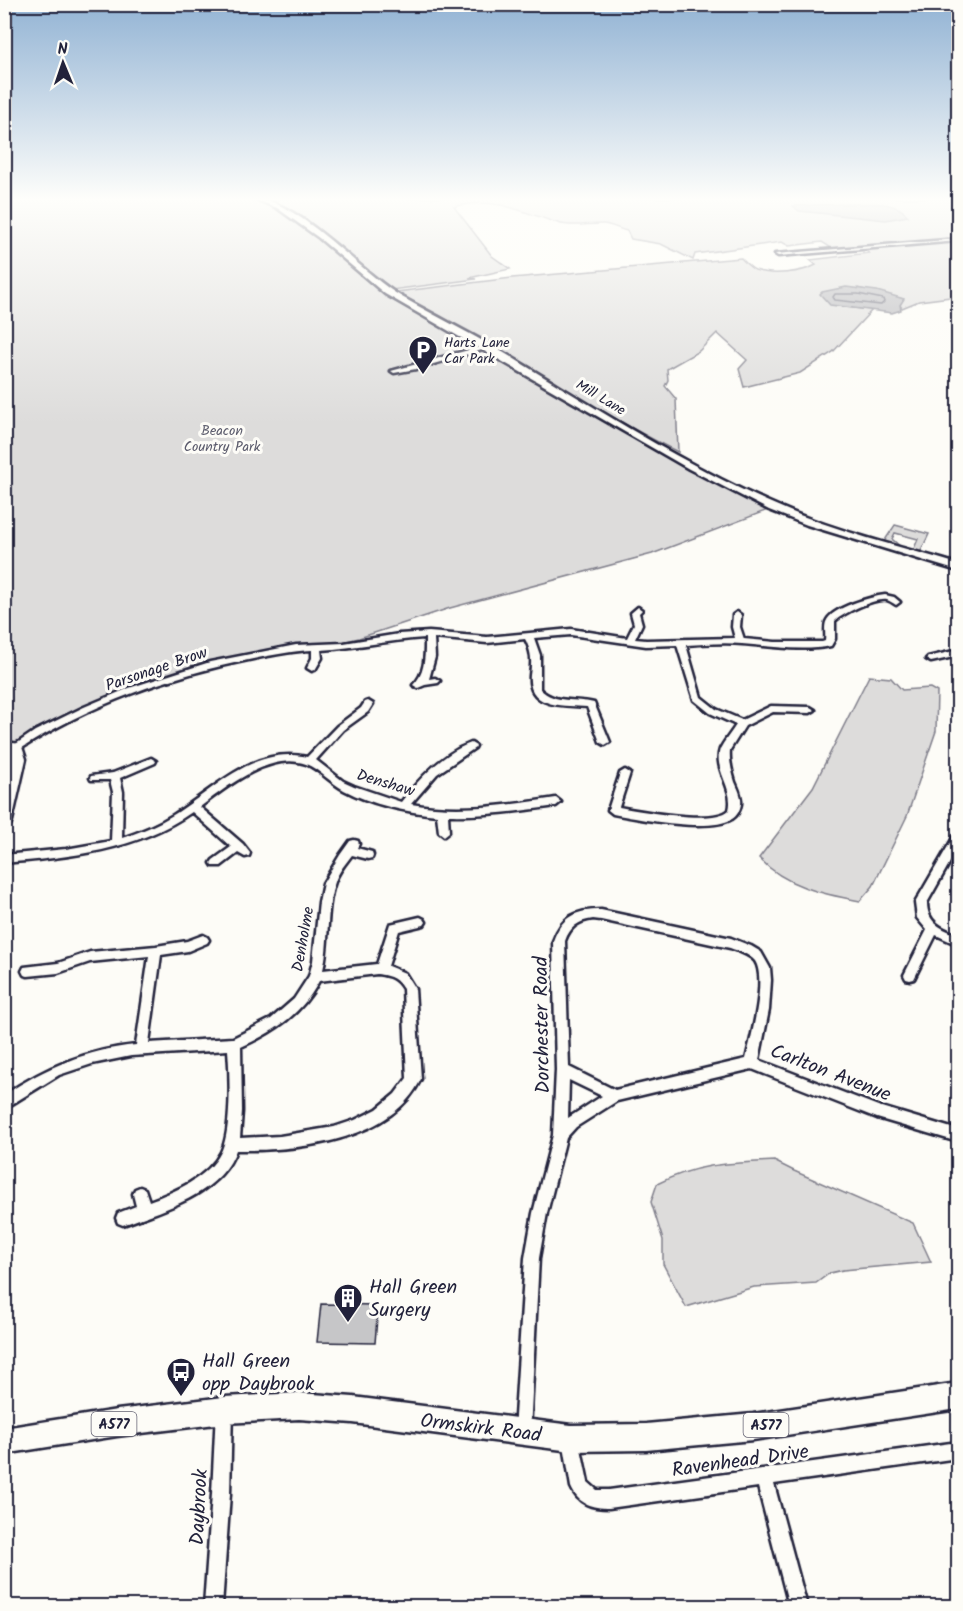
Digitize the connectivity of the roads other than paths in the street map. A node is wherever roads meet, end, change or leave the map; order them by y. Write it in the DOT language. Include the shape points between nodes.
graph roads {
  1 [pos="365,273"];
  2 [pos="487,347"];
  3 [pos="393,371"];
  4 [pos="958,568"];
  5 [pos="893,597"];
  6 [pos="639,609"];
  7 [pos="738,614"];
  8 [pos="429,635"];
  9 [pos="528,636"];
  10 [pos="630,641"];
  11 [pos="740,641"];
  12 [pos="681,644"];
  13 [pos="316,647"];
  14 [pos="958,652"];
  15 [pos="931,659"];
  16 [pos="311,669"];
  17 [pos="435,681"];
  18 [pos="601,701"];
  19 [pos="591,705"];
  20 [pos="814,711"];
  21 [pos="376,713"];
  22 [pos="742,724"];
  23 [pos="601,740"];
  24 [pos="474,745"];
  25 [pos="10,747"];
  26 [pos="310,760"];
  27 [pos="151,762"];
  28 [pos="626,774"];
  29 [pos="114,776"];
  30 [pos="95,778"];
  31 [pos="557,802"];
  32 [pos="404,806"];
  33 [pos="194,808"];
  34 [pos="442,811"];
  35 [pos="4,821"];
  36 [pos="444,832"];
  37 [pos="958,839"];
  38 [pos="116,844"];
  39 [pos="368,855"];
  40 [pos="4,859"];
  41 [pos="217,863"];
  42 [pos="420,922"];
  43 [pos="933,929"];
  44 [pos="203,940"];
  45 [pos="958,940"];
  46 [pos="156,951"];
  47 [pos="36,966"];
  48 [pos="381,970"];
  49 [pos="910,975"];
  50 [pos="316,976"];
  51 [pos="234,1044"];
  52 [pos="142,1052"];
  53 [pos="752,1063"];
  54 [pos="563,1070"];
  55 [pos="614,1096"];
  56 [pos="4,1103"];
  57 [pos="561,1135"];
  58 [pos="958,1136"];
  59 [pos="232,1144"];
  60 [pos="140,1194"];
  61 [pos="144,1210"];
  62 [pos="123,1218"];
  63 [pos="958,1396"];
  64 [pos="224,1410"];
  65 [pos="522,1433"];
  66 [pos="571,1438"];
  67 [pos="4,1441"];
  68 [pos="958,1452"];
  69 [pos="764,1478"];
  70 [pos="213,1606"];
  71 [pos="798,1606"];
  1 -- 2 [label="street, Mill Lane" via="388,292"];
  2 -- 3 [label="street"];
  2 -- 4 [label="street, Mill Lane" via="603,417 773,508"];
  5 -- 11 [label="street, Parsonage Brow" via="834,617 828,644"];
  6 -- 10 [label="street" via="635,614 638,624"];
  7 -- 11 [label="street"];
  8 -- 9 [label="street, Parsonage Brow" via="486,640"];
  8 -- 13 [label="street, Parsonage Brow"];
  8 -- 17 [label="street" via="430,657 420,683"];
  9 -- 10 [label="street, Parsonage Brow" via="571,632"];
  9 -- 19 [label="street" via="535,650 534,685 540,695 562,703"];
  10 -- 12 [label="street, Parsonage Brow"];
  11 -- 12 [label="street, Parsonage Brow"];
  12 -- 22 [label="street" via="697,698 713,711"];
  13 -- 16 [label="street" via="316,662"];
  13 -- 25 [label="street, Parsonage Brow" via="259,654 177,675 87,708"];
  14 -- 15 [label="street"];
  18 -- 19 [label="street"];
  19 -- 23 [label="street"];
  20 -- 22 [label="street" via="771,709"];
  21 -- 26 [label="street" via="367,707 340,728"];
  22 -- 28 [label="street" via="725,750 728,777 737,798 731,815 710,820 609,811"];
  24 -- 32 [label="street" via="444,762 422,781"];
  25 -- 35 [label="main road" via="18,759"];
  26 -- 32 [label="street, Denshaw" via="348,789"];
  26 -- 33 [label="street" via="279,760 248,767"];
  27 -- 29 [label="street"];
  29 -- 30 [label="street"];
  29 -- 38 [label="street" via="118,792"];
  31 -- 34 [label="street, Denshaw" via="487,811"];
  32 -- 34 [label="street, Denshaw"];
  33 -- 38 [label="street" via="143,835"];
  33 -- 41 [label="street" via="242,850"];
  34 -- 36 [label="street"];
  37 -- 43 [label="street" via="921,903 920,912"];
  38 -- 40 [label="street" via="98,850"];
  39 -- 50 [label="street, Denholme" via="352,847 330,880"];
  42 -- 48 [label="street" via="389,924"];
  43 -- 45 [label="street"];
  43 -- 49 [label="street"];
  44 -- 46 [label="street"];
  46 -- 47 [label="street" via="90,957 58,968"];
  46 -- 52 [label="street"];
  48 -- 50 [label="street"];
  48 -- 59 [label="street" via="404,978 409,989 416,1071 408,1092 349,1129 284,1143"];
  50 -- 51 [label="street, Denholme" via="299,1001 280,1019"];
  51 -- 52 [label="street, Denholme"];
  51 -- 59 [label="street"];
  52 -- 56 [label="street, Denholme" via="105,1054 72,1064 39,1079"];
  53 -- 54 [label="street, Dorchester Road" via="766,977 760,959 747,948 731,943 586,914 563,929 560,941"];
  53 -- 55 [label="street, Carlton Avenue"];
  53 -- 58 [label="street, Carlton Avenue" via="868,1109"];
  54 -- 55 [label="street"];
  54 -- 57 [label="street, Dorchester Road"];
  55 -- 57 [label="street, Carlton Avenue" via="571,1123"];
  57 -- 65 [label="street, Dorchester Road" via="532,1258"];
  59 -- 61 [label="street" via="207,1180"];
  60 -- 61 [label="street"];
  61 -- 62 [label="street"];
  63 -- 66 [label="main road, Ormskirk Road / A577" via="753,1426 646,1437"];
  64 -- 65 [label="main road, Ormskirk Road / A577" via="299,1406 353,1410"];
  64 -- 67 [label="main road, Ormskirk Road / A577"];
  64 -- 70 [label="street, Daybrook"];
  65 -- 66 [label="main road, Ormskirk Road / A577"];
  66 -- 69 [label="street, Ravenhead Drive" via="580,1487 594,1499"];
  68 -- 69 [label="street, Ravenhead Drive"];
  69 -- 71 [label="street"];
}
